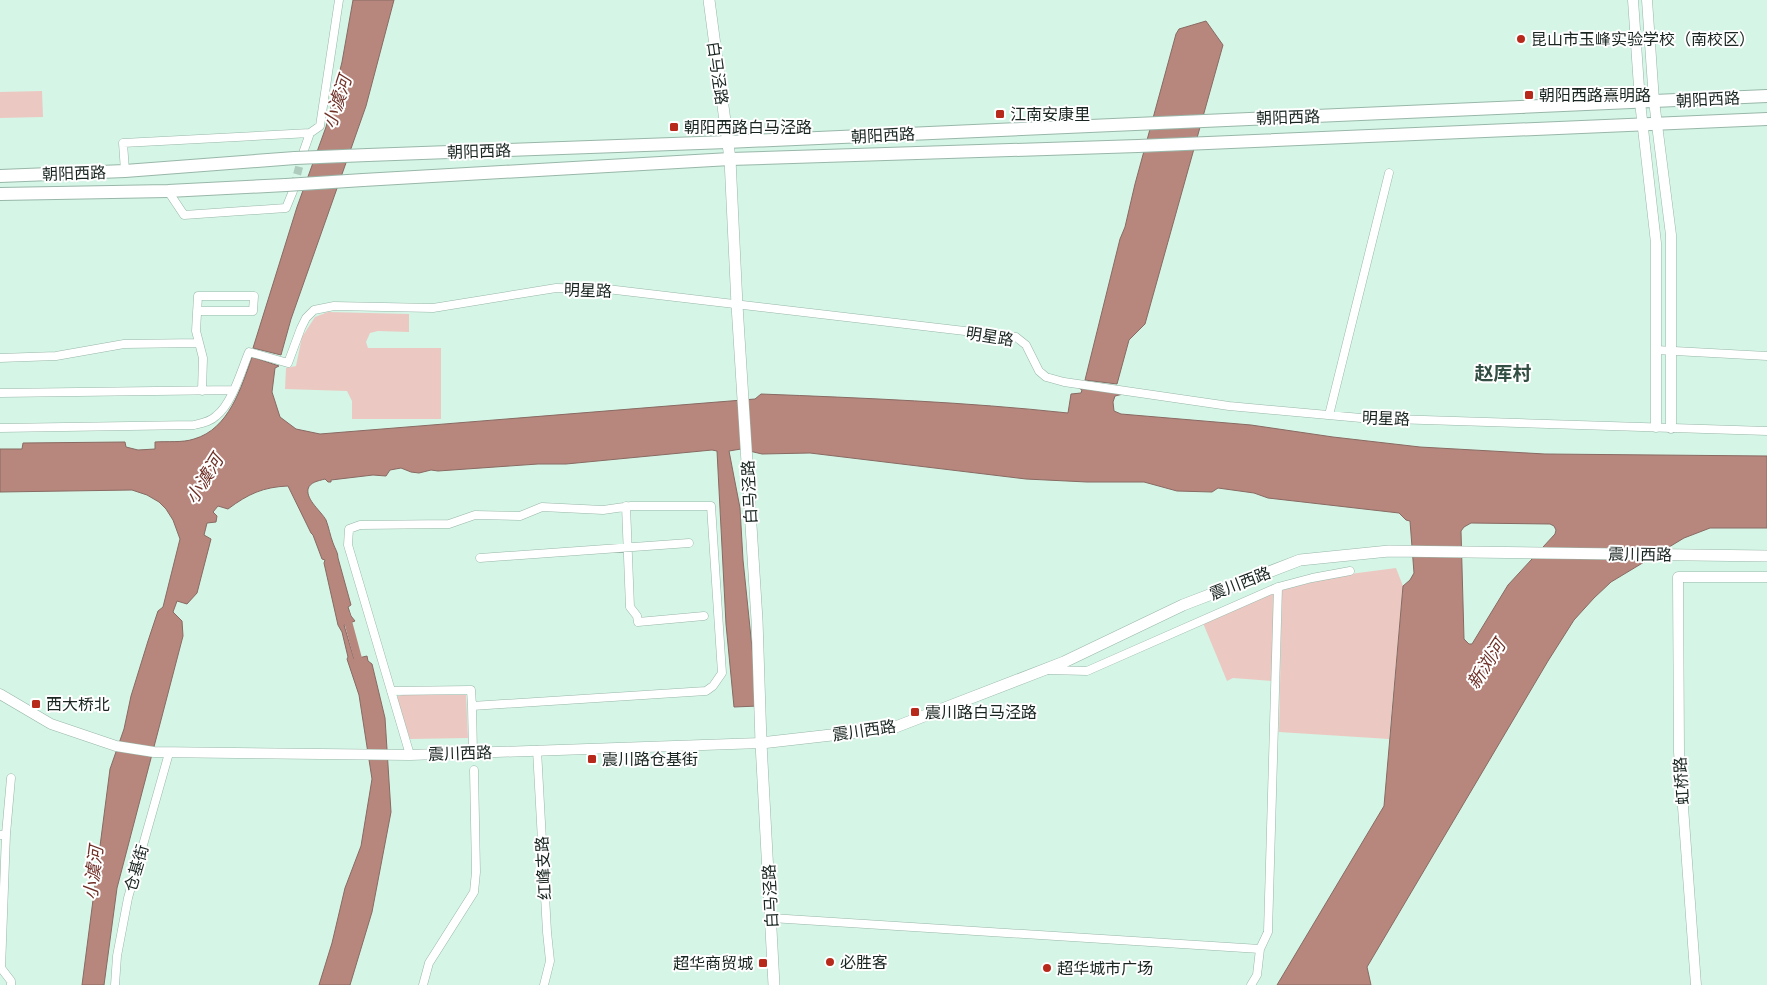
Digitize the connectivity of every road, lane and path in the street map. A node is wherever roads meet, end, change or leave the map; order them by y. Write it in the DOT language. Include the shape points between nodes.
graph roads {
  1 [pos="339,0"];
  2 [pos="708,0"];
  3 [pos="1633,0"];
  4 [pos="1647,0"];
  5 [pos="1767,96"];
  6 [pos="1654,101"];
  7 [pos="1640,102"];
  8 [pos="1767,119"];
  9 [pos="1656,123"];
  10 [pos="1642,124"];
  11 [pos="310,133"];
  12 [pos="728,142"];
  13 [pos="299,155"];
  14 [pos="730,159"];
  15 [pos="125,171"];
  16 [pos="1389,174"];
  17 [pos="0,176"];
  18 [pos="290,188"];
  19 [pos="168,191"];
  20 [pos="0,194"];
  21 [pos="737,305"];
  22 [pos="197,311"];
  23 [pos="199,343"];
  24 [pos="1656,350"];
  25 [pos="1671,351"];
  26 [pos="1767,356"];
  27 [pos="0,358"];
  28 [pos="233,390"];
  29 [pos="202,391"];
  30 [pos="0,392"];
  31 [pos="1329,415"];
  32 [pos="1656,427"];
  33 [pos="0,428"];
  34 [pos="1671,428"];
  35 [pos="1767,431"];
  36 [pos="626,506"];
  37 [pos="689,543"];
  38 [pos="627,547"];
  39 [pos="1767,556"];
  40 [pos="480,558"];
  41 [pos="1350,572"];
  42 [pos="1767,577"];
  43 [pos="1278,587"];
  44 [pos="704,616"];
  45 [pos="1043,670"];
  46 [pos="391,691"];
  47 [pos="0,694"];
  48 [pos="472,706"];
  49 [pos="761,742"];
  50 [pos="537,750"];
  51 [pos="473,752"];
  52 [pos="169,753"];
  53 [pos="410,755"];
  54 [pos="474,770"];
  55 [pos="11,778"];
  56 [pos="3,834"];
  57 [pos="2,915"];
  58 [pos="771,918"];
  59 [pos="1260,949"];
  60 [pos="11,985"];
  61 [pos="115,985"];
  62 [pos="423,985"];
  63 [pos="544,985"];
  64 [pos="774,985"];
  65 [pos="1251,985"];
  66 [pos="1696,985"];
  1 -- 11 [label="street" via="320,126"];
  2 -- 12 [label="main road, 白马泾路"];
  3 -- 7 [label="street"];
  4 -- 6 [label="street"];
  5 -- 6 [label="main road, 朝阳西路"];
  6 -- 7 [label="main road, 朝阳西路"];
  6 -- 9 [label="street"];
  7 -- 10 [label="street"];
  7 -- 12 [label="main road, 朝阳西路"];
  8 -- 9 [label="main road, 朝阳西路"];
  9 -- 10 [label="main road, 朝阳西路"];
  9 -- 25 [label="street" via="1670,235"];
  10 -- 14 [label="main road, 朝阳西路" via="1138,146"];
  10 -- 24 [label="street" via="1656,243"];
  11 -- 13 [label="street"];
  11 -- 15 [label="street" via="123,143"];
  12 -- 13 [label="main road, 朝阳西路, bridge"];
  12 -- 14 [label="main road, 白马泾路"];
  13 -- 15 [label="main road, 朝阳西路"];
  14 -- 18 [label="main road, 朝阳西路, bridge" via="363,180"];
  14 -- 21 [label="main road, 白马泾路"];
  15 -- 17 [label="main road, 朝阳西路"];
  16 -- 31 [label="street"];
  18 -- 19 [label="main road, 朝阳西路"];
  18 -- 19 [label="street" via="286,208 184,215"];
  19 -- 20 [label="main road, 朝阳西路"];
  21 -- 28 [label="street, 明星路" via="607,289 556,288 433,308 334,306 314,310 306,318 288,363 249,352"];
  21 -- 31 [label="street, 明星路" via="1016,337 1026,345 1039,371 1046,377 1064,382 1228,406"];
  21 -- 49 [label="main road, 白马泾路" via="757,620"];
  22 -- 22 [label="street" via="198,296 254,296 253,311"];
  22 -- 23 [label="street"];
  23 -- 27 [label="street" via="124,344 56,356"];
  23 -- 29 [label="street" via="203,358"];
  24 -- 25 [label="street"];
  24 -- 32 [label="street"];
  25 -- 26 [label="street"];
  25 -- 34 [label="street"];
  28 -- 29 [label="street"];
  28 -- 33 [label="street" via="226,407 215,417 194,425"];
  29 -- 30 [label="street"];
  31 -- 32 [label="street, 明星路"];
  32 -- 34 [label="street, 明星路"];
  34 -- 35 [label="street, 明星路"];
  36 -- 38 [label="street"];
  36 -- 46 [label="street" via="603,510 542,507 520,516 475,515 449,524 360,524 349,530 348,545"];
  36 -- 48 [label="street" via="711,506 722,673 713,686 706,691"];
  37 -- 38 [label="street"];
  38 -- 40 [label="street"];
  38 -- 44 [label="street" via="630,607 638,622"];
  39 -- 45 [label="main road, 震川西路" via="1389,551 1300,560 1183,605"];
  41 -- 43 [label="street"];
  42 -- 66 [label="street, 虹桥路" via="1678,577 1679,752"];
  43 -- 45 [label="street" via="1087,672"];
  43 -- 59 [label="street" via="1268,932"];
  45 -- 49 [label="main road, 震川西路" via="893,728"];
  46 -- 48 [label="street" via="471,690"];
  46 -- 53 [label="street"];
  47 -- 52 [label="street, 震川西路" via="52,724 116,746"];
  48 -- 51 [label="street"];
  49 -- 50 [label="street, 震川西路"];
  49 -- 58 [label="main road, 白马泾路"];
  50 -- 51 [label="street, 震川西路"];
  50 -- 63 [label="street, 红峰支路" via="550,961"];
  51 -- 53 [label="street, 震川西路"];
  52 -- 53 [label="street, 震川西路"];
  52 -- 61 [label="street, 仓基街" via="128,898"];
  54 -- 62 [label="street" via="474,892 429,963"];
  55 -- 56 [label="street"];
  56 -- 57 [label="street"];
  57 -- 60 [label="street" via="1,968"];
  58 -- 59 [label="street"];
  58 -- 64 [label="main road, 白马泾路"];
  59 -- 65 [label="street" via="1257,975"];
}
